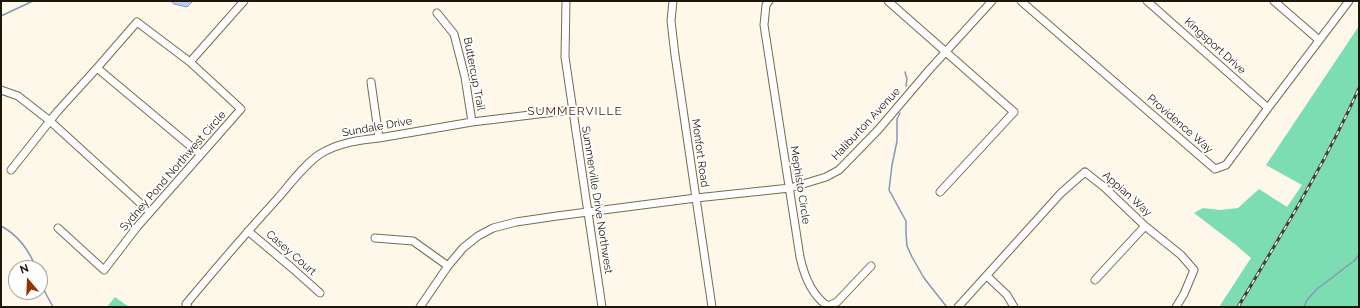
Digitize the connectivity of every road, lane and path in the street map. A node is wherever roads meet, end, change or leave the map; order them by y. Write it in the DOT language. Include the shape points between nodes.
graph roads {
  1 [pos="244,1"];
  2 [pos="566,1"];
  3 [pos="673,1"];
  4 [pos="769,1"];
  5 [pos="888,1"];
  6 [pos="992,1"];
  7 [pos="1021,1"];
  8 [pos="1147,1"];
  9 [pos="1274,1"];
  10 [pos="1349,1"];
  11 [pos="437,14"];
  12 [pos="1319,40"];
  13 [pos="946,52"];
  14 [pos="190,62"];
  15 [pos="97,68"];
  16 [pos="371,82"];
  17 [pos="1,90"];
  18 [pos="1268,108"];
  19 [pos="572,110"];
  20 [pos="50,121"];
  21 [pos="472,122"];
  22 [pos="379,138"];
  23 [pos="200,154"];
  24 [pos="11,170"];
  25 [pos="790,188"];
  26 [pos="940,192"];
  27 [pos="696,198"];
  28 [pos="150,212"];
  29 [pos="588,213"];
  30 [pos="1145,226"];
  31 [pos="58,228"];
  32 [pos="248,231"];
  33 [pos="375,238"];
  34 [pos="448,266"];
  35 [pos="871,266"];
  36 [pos="987,276"];
  37 [pos="1095,280"];
  38 [pos="320,293"];
  39 [pos="188,307"];
  40 [pos="420,307"];
  41 [pos="602,307"];
  42 [pos="712,307"];
  43 [pos="958,307"];
  44 [pos="1014,307"];
  45 [pos="1176,307"];
  1 -- 14 [label="street"];
  2 -- 19 [label="street, Summerville Drive Northwest" via="565,57"];
  3 -- 27 [label="street, Monfort Road" via="671,21"];
  4 -- 25 [label="street, Mephisto Circle" via="766,5 764,25"];
  5 -- 13 [label="street"];
  6 -- 13 [label="street, Haliburton Avenue"];
  7 -- 18 [label="street, Providence Way" via="1215,169 1226,165"];
  8 -- 18 [label="street, Kingsport Drive"];
  9 -- 12 [label="street"];
  10 -- 12 [label="street, Providence Way"];
  11 -- 21 [label="street, Buttercup Trail" via="454,34 465,76"];
  12 -- 18 [label="street, Providence Way"];
  13 -- 25 [label="street, Haliburton Avenue" via="878,130 839,170 826,177"];
  13 -- 26 [label="street" via="1014,112"];
  14 -- 15 [label="street, Sydney Pond Northwest Circle" via="137,22"];
  14 -- 23 [label="street, Sydney Pond Northwest Circle" via="241,108"];
  15 -- 20 [label="street, Sydney Pond Northwest Circle"];
  15 -- 23 [label="street"];
  16 -- 22 [label="street"];
  17 -- 20 [label="street" via="18,96"];
  19 -- 21 [label="street, Sundale Drive"];
  19 -- 29 [label="street, Summerville Drive Northwest"];
  20 -- 24 [label="street, Sydney Pond Northwest Circle"];
  20 -- 28 [label="street"];
  21 -- 22 [label="street, Sundale Drive"];
  22 -- 32 [label="street, Sundale Drive" via="345,143 319,155"];
  23 -- 28 [label="street, Sydney Pond Northwest Circle"];
  25 -- 27 [label="street, Haliburton Avenue"];
  25 -- 35 [label="street, Mephisto Circle" via="803,271 824,303 828,306 838,302"];
  27 -- 29 [label="street"];
  27 -- 42 [label="street, Monfort Road"];
  28 -- 31 [label="street, Sydney Pond Northwest Circle" via="104,270"];
  29 -- 34 [label="street" via="516,222 493,228 463,248"];
  29 -- 41 [label="street, Summerville Drive Northwest"];
  30 -- 36 [label="street, Appian Way" via="1085,172 1061,193"];
  30 -- 37 [label="street"];
  30 -- 45 [label="street, Appian Way" via="1182,255 1194,270"];
  32 -- 38 [label="street, Casey Court"];
  32 -- 39 [label="street, Sundale Drive" via="186,304"];
  33 -- 34 [label="street" via="412,241"];
  34 -- 40 [label="street"];
  36 -- 43 [label="street, Appian Way"];
  36 -- 44 [label="street" via="1007,295"];
}
